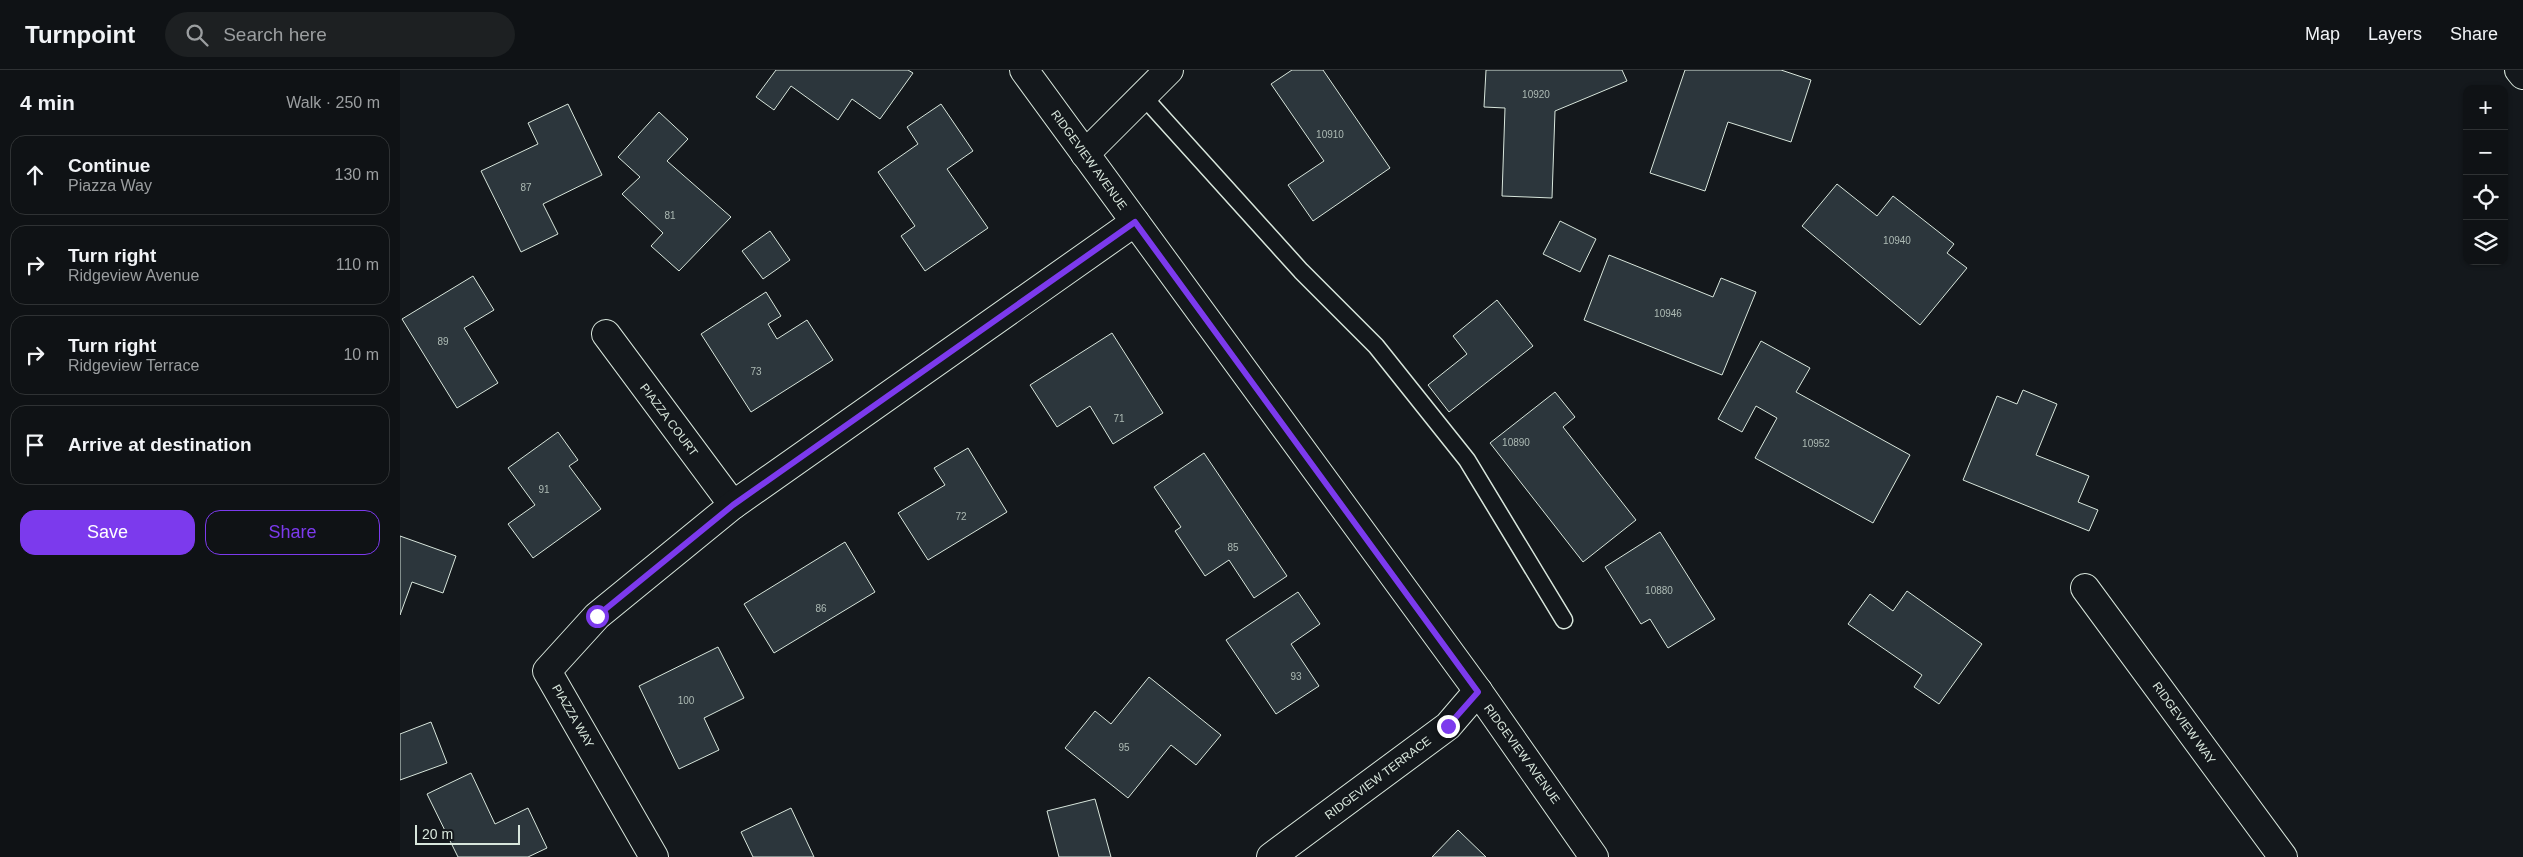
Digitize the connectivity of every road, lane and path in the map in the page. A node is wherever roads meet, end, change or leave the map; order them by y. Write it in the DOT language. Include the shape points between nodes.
graph roads {
  1 [pos="1024,70"];
  2 [pos="1169,70"];
  3 [pos="2519,70"];
  4 [pos="2523,75"];
  5 [pos="1142,95"];
  6 [pos="1085,154"];
  7 [pos="1135,222"];
  8 [pos="606,334"];
  9 [pos="733,505"];
  10 [pos="2085,588"];
  11 [pos="1564,620"];
  12 [pos="1478,692"];
  13 [pos="654,857"];
  14 [pos="1271,857"];
  15 [pos="1594,857"];
  16 [pos="2283,857"];
  1 -- 6 [label="street, RIDGEVIEW AVENUE"];
  2 -- 5 [label="street"];
  3 -- 4 [label="street"];
  5 -- 6 [label="street"];
  5 -- 11 [label="lane" via="1300,271 1394,368 1467,460"];
  6 -- 7 [label="street, RIDGEVIEW AVENUE"];
  7 -- 9 [label="street, PIAZZA WAY"];
  7 -- 12 [label="street, RIDGEVIEW AVENUE"];
  8 -- 9 [label="street, PIAZZA COURT"];
  9 -- 13 [label="street, PIAZZA WAY" via="597,616 547,670"];
  10 -- 16 [label="street, RIDGEVIEW WAY"];
  12 -- 14 [label="street, RIDGEVIEW TERRACE" via="1448,726"];
  12 -- 15 [label="street, RIDGEVIEW AVENUE"];
}
